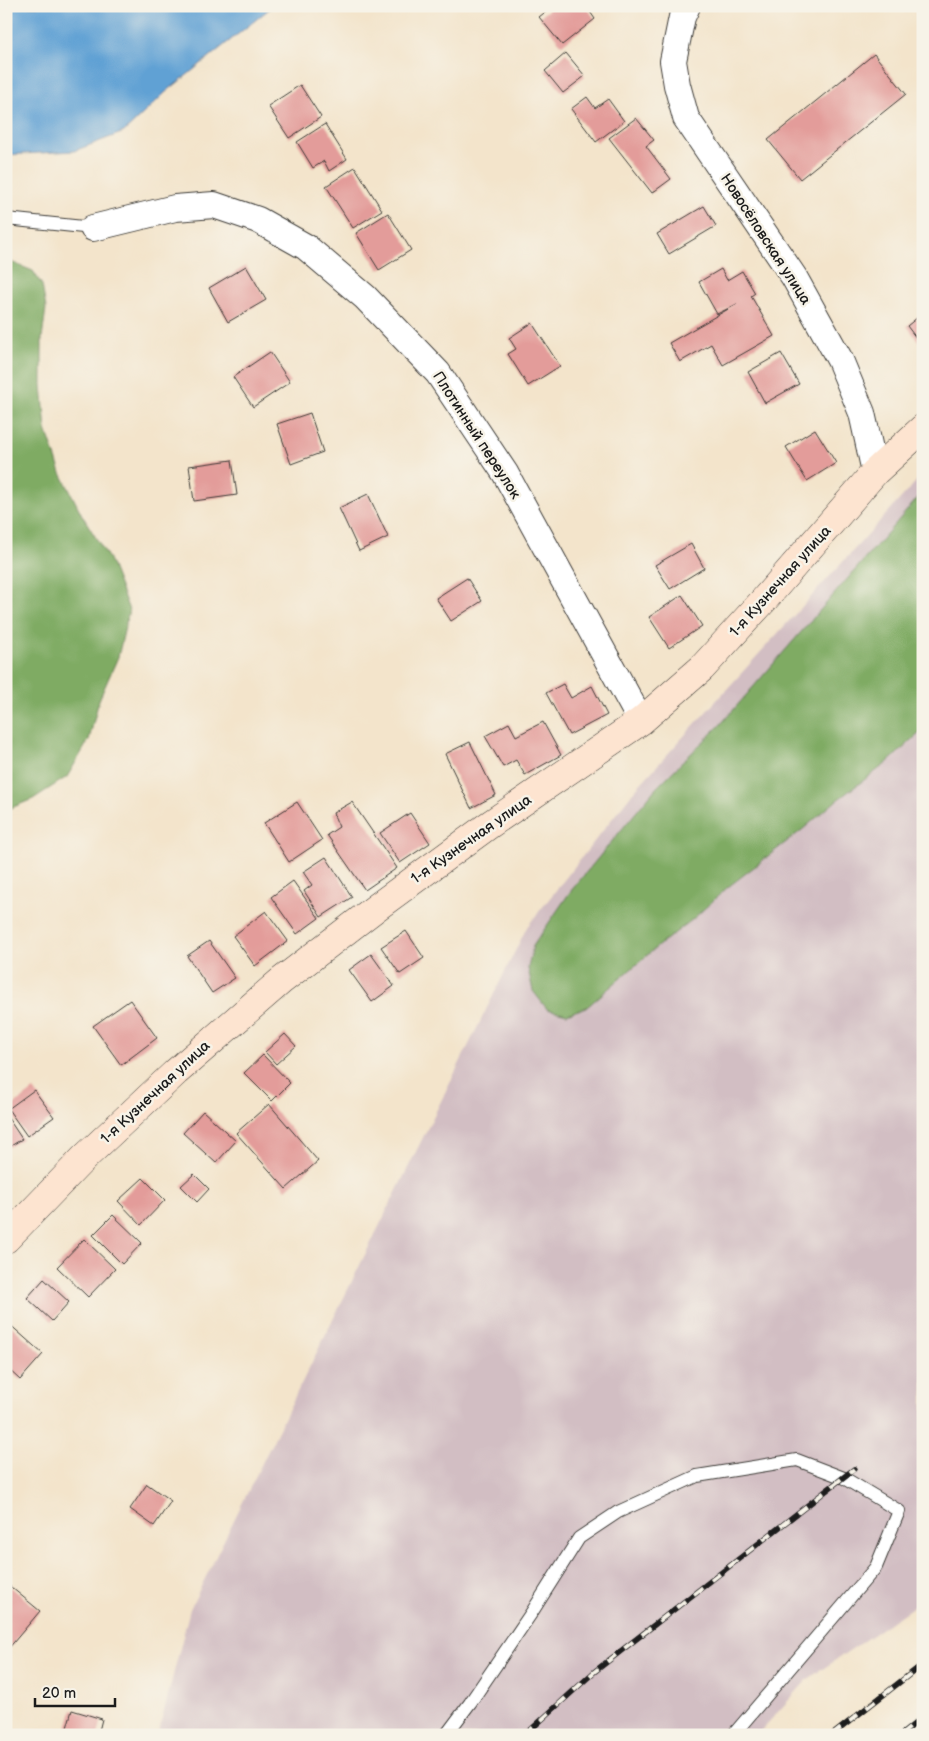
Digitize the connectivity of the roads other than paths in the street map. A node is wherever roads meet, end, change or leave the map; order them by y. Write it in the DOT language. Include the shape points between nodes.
graph roads {
  1 [pos="687,6"];
  2 [pos="6,220"];
  3 [pos="93,228"];
  4 [pos="923,428"];
  5 [pos="875,472"];
  6 [pos="641,721"];
  7 [pos="6,1238"];
  8 [pos="446,1735"];
  9 [pos="733,1735"];
  1 -- 5 [label="street, Новосёловская улица" via="673,61 686,118 794,277 840,360 862,413"];
  2 -- 3 [label="lane"];
  3 -- 6 [label="street, Плотинный переулок" via="175,208 214,205 258,220 306,247 365,297 438,373 505,473"];
  4 -- 5 [label="street, 1-я Кузнечная улица"];
  5 -- 6 [label="street, 1-я Кузнечная улица" via="702,668"];
  6 -- 7 [label="street, 1-я Кузнечная улица" via="481,831 280,981 84,1158"];
  8 -- 9 [label="lane" via="579,1538 618,1512 697,1476 797,1460 844,1478 899,1512 876,1567"];
}
